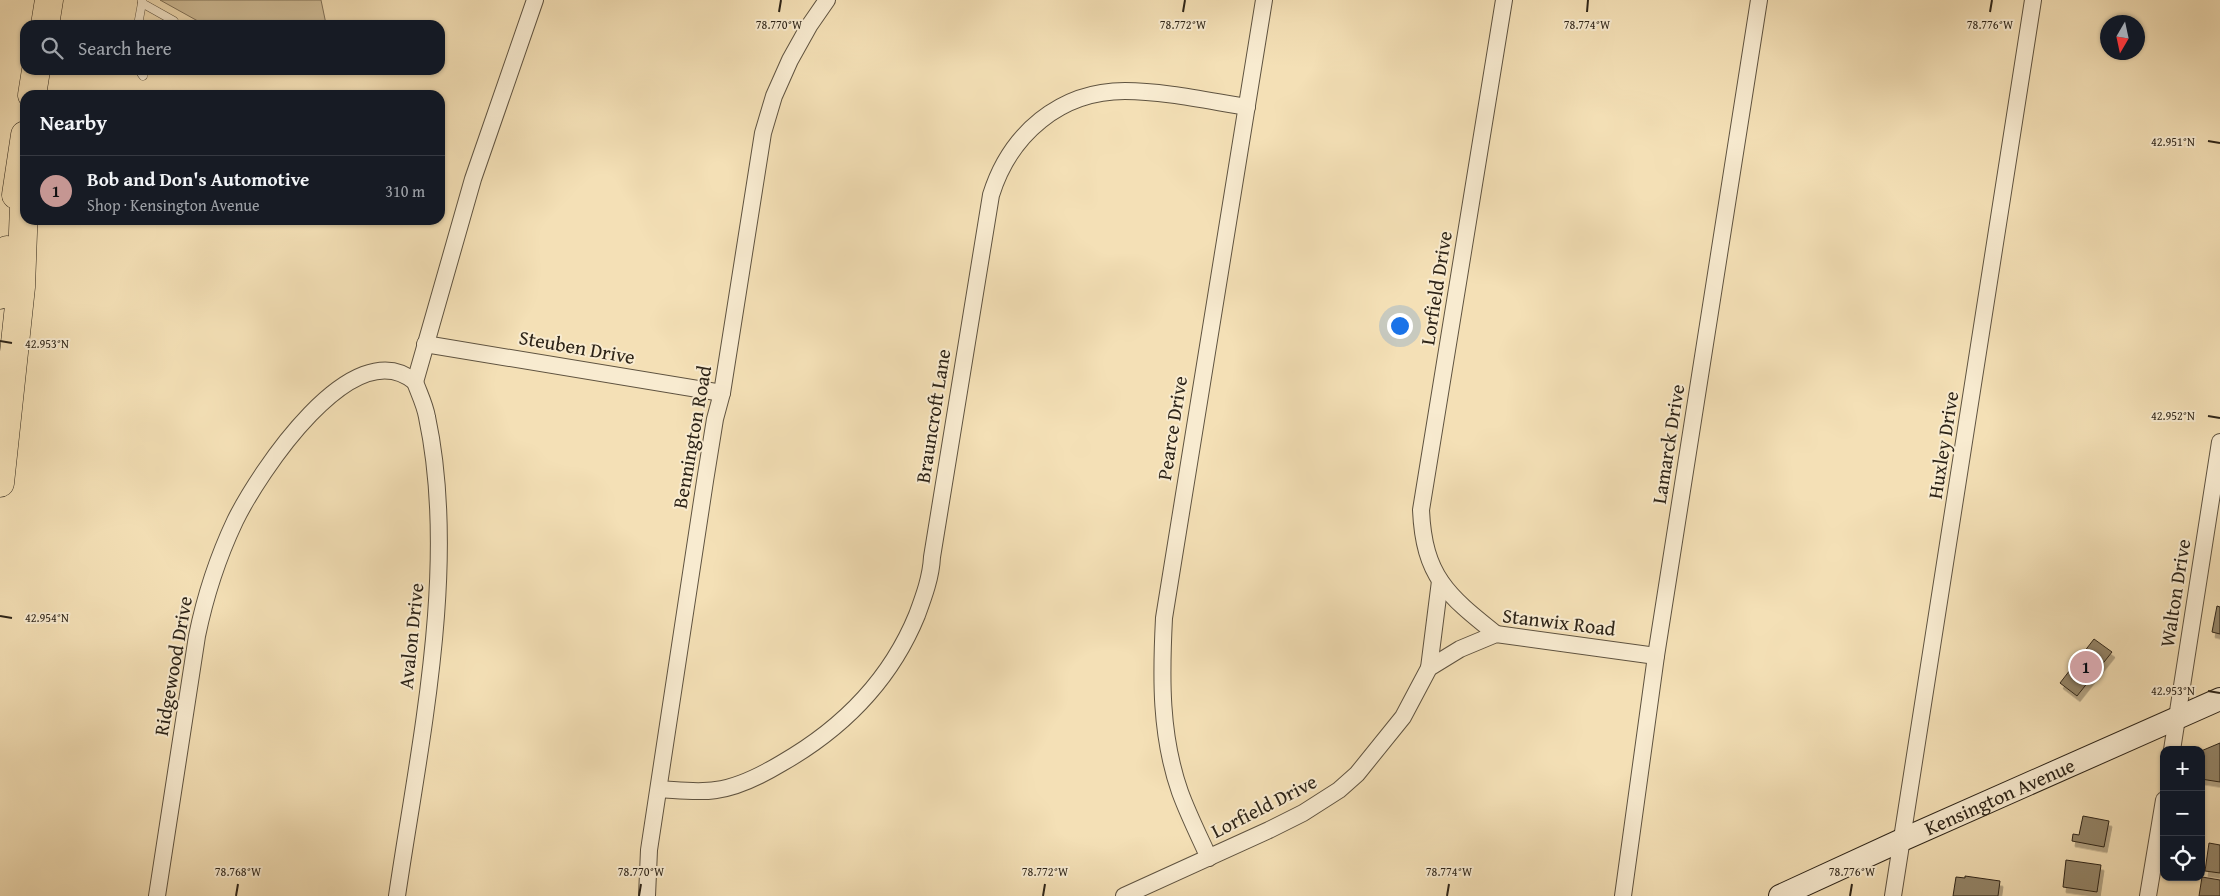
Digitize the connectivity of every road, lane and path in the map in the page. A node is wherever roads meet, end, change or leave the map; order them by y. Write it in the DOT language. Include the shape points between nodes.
graph roads {
  1 [pos="49,0"];
  2 [pos="535,0"];
  3 [pos="827,0"];
  4 [pos="1264,0"];
  5 [pos="1504,0"];
  6 [pos="1759,0"];
  7 [pos="2033,0"];
  8 [pos="142,1"];
  9 [pos="46,20"];
  10 [pos="139,20"];
  11 [pos="172,20"];
  12 [pos="35,75"];
  13 [pos="33,90"];
  14 [pos="1247,107"];
  15 [pos="20,167"];
  16 [pos="23,225"];
  17 [pos="0,295"];
  18 [pos="424,344"];
  19 [pos="415,382"];
  20 [pos="722,393"];
  21 [pos="2220,442"];
  22 [pos="0,483"];
  23 [pos="1440,581"];
  24 [pos="1496,634"];
  25 [pos="1656,656"];
  26 [pos="1429,668"];
  27 [pos="2220,699"];
  28 [pos="2177,718"];
  29 [pos="2173,746"];
  30 [pos="659,788"];
  31 [pos="2160,824"];
  32 [pos="1904,839"];
  33 [pos="1209,858"];
  34 [pos="158,896"];
  35 [pos="397,896"];
  36 [pos="647,896"];
  37 [pos="1124,896"];
  38 [pos="1624,896"];
  39 [pos="1780,896"];
  40 [pos="1893,896"];
  41 [pos="2148,896"];
  1 -- 9 [label="highway"];
  2 -- 18 [label="street" via="473,179"];
  3 -- 20 [label="street, Bennington Road" via="790,60 762,133"];
  4 -- 14 [label="street, Pearce Drive"];
  5 -- 23 [label="street, Lorfield Drive" via="1421,510 1426,552"];
  6 -- 25 [label="street, Lamarck Drive"];
  7 -- 32 [label="street, Huxley Drive"];
  8 -- 10 [label="lane"];
  8 -- 11 [label="lane"];
  12 -- 13 [label="highway"];
  14 -- 30 [label="street, Brauncroft Lane" via="1139,92 1102,93 1079,98 1058,108 1021,137 996,177 991,195 931,570 910,631 892,664 863,703 839,725 767,772 717,790 693,792"];
  14 -- 33 [label="street, Pearce Drive" via="1164,618 1161,679 1171,760 1180,792"];
  15 -- 17 [label="highway"];
  16 -- 22 [label="highway" via="21,287"];
  18 -- 19 [label="street"];
  18 -- 20 [label="street, Steuben Drive"];
  19 -- 34 [label="street, Ridgewood Drive" via="404,373 382,369 366,372 332,394 278,453 236,521 211,582 197,636"];
  19 -- 35 [label="street, Avalon Drive" via="427,416 434,465 438,575 428,688"];
  20 -- 30 [label="street, Bennington Road" via="706,472"];
  21 -- 28 [label="street, Walton Drive"];
  23 -- 24 [label="street, Lorfield Drive" via="1456,602"];
  23 -- 26 [label="street, Lorfield Drive"];
  24 -- 25 [label="street, Stanwix Road"];
  24 -- 26 [label="street, Stanwix Road" via="1460,649"];
  25 -- 38 [label="street, Lamarck Drive"];
  26 -- 33 [label="street, Lorfield Drive" via="1403,717 1357,774 1339,790 1303,814"];
  27 -- 28 [label="street, Kensington Avenue"];
  28 -- 29 [label="street, Walton Drive"];
  28 -- 32 [label="street, Kensington Avenue"];
  30 -- 36 [label="street, Bennington Road" via="649,850"];
  31 -- 41 [label="street"];
  32 -- 39 [label="street, Kensington Avenue"];
  32 -- 40 [label="street, Huxley Drive"];
  33 -- 37 [label="street, Lorfield Drive"];
}
